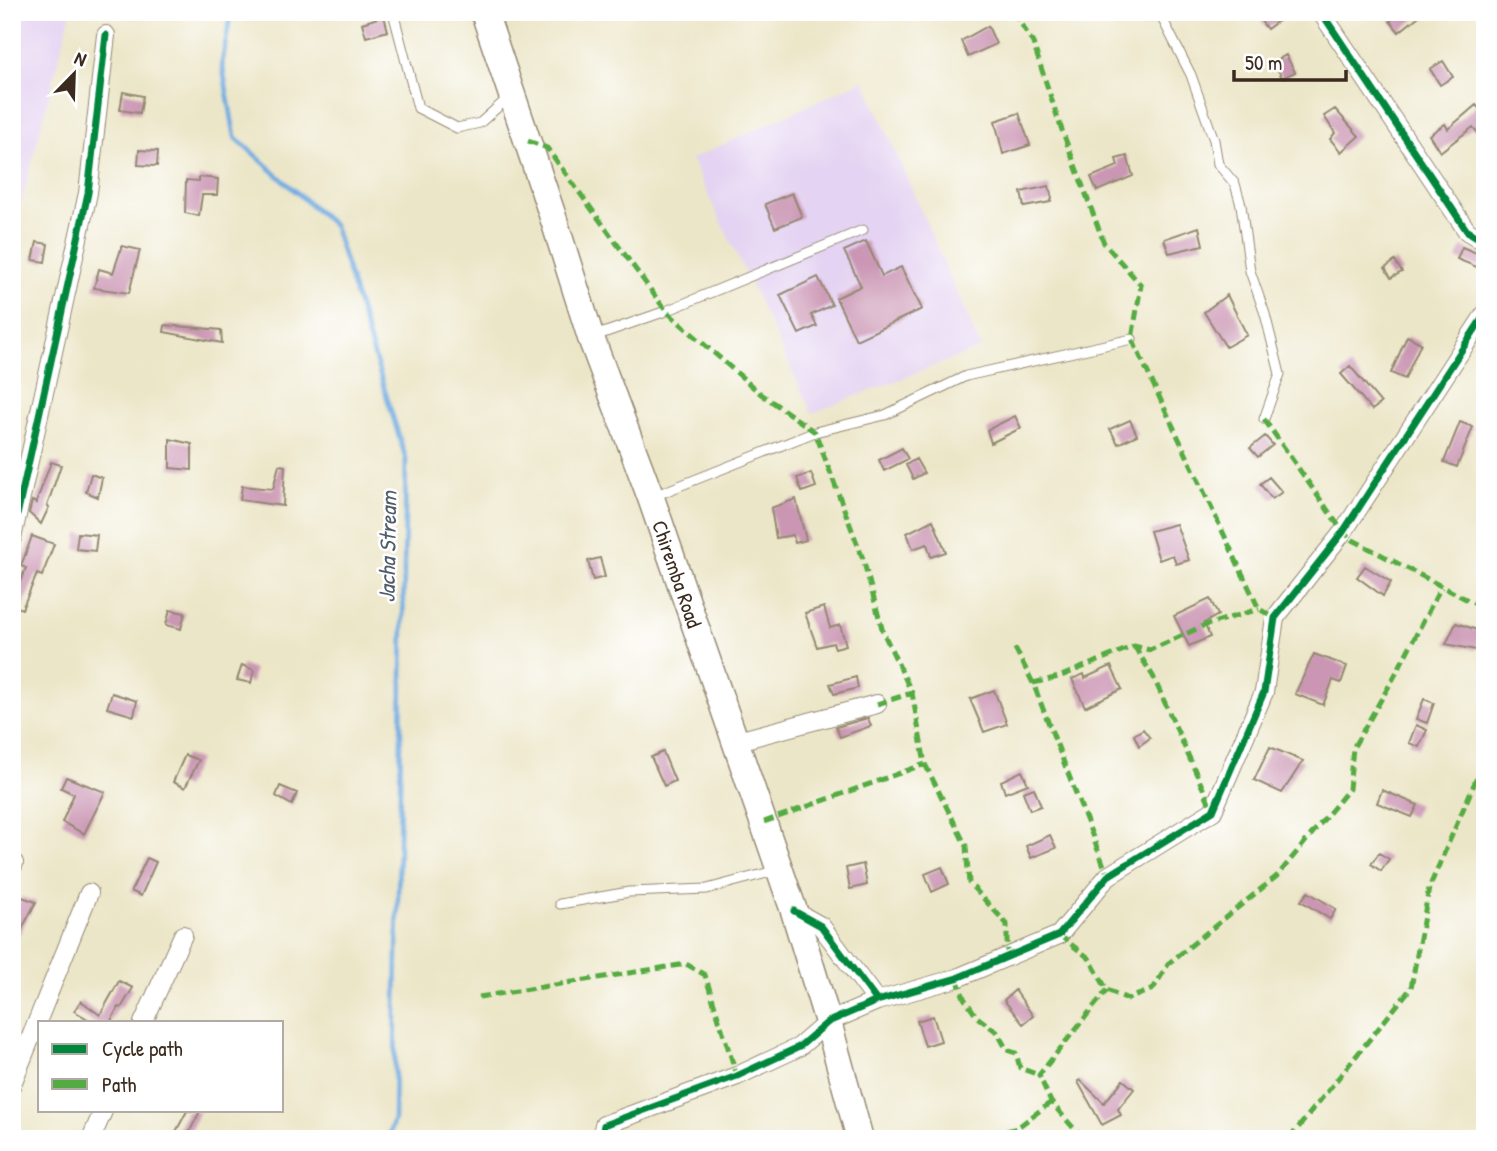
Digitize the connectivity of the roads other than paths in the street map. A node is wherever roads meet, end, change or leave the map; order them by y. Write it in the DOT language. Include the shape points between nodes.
graph roads {
  1 [pos="393,12"];
  2 [pos="484,12"];
  3 [pos="1159,12"];
  4 [pos="1321,12"];
  5 [pos="106,35"];
  6 [pos="512,94"];
  7 [pos="863,230"];
  8 [pos="1485,242"];
  9 [pos="1485,314"];
  10 [pos="591,338"];
  11 [pos="1132,340"];
  12 [pos="1264,419"];
  13 [pos="651,498"];
  14 [pos="12,538"];
  15 [pos="877,704"];
  16 [pos="734,742"];
  17 [pos="780,870"];
  18 [pos="89,893"];
  19 [pos="560,904"];
  20 [pos="794,911"];
  21 [pos="183,935"];
  22 [pos="877,1001"];
  23 [pos="144,1021"];
  24 [pos="828,1022"];
  25 [pos="12,1084"];
  26 [pos="103,1112"];
  27 [pos="91,1139"];
  28 [pos="601,1139"];
  29 [pos="860,1139"];
  1 -- 6 [label="lane" via="418,108 457,128 480,123"];
  2 -- 6 [label="main road, Chiremba Road"];
  3 -- 12 [label="lane" via="1191,75 1214,140 1217,164 1235,184 1241,205 1250,271 1280,374"];
  4 -- 8 [label="street" via="1467,231"];
  5 -- 14 [label="street" via="88,193"];
  6 -- 10 [label="main road, Chiremba Road"];
  7 -- 10 [label="lane"];
  9 -- 22 [label="street" via="1343,531 1275,618 1264,692 1213,811 1108,876 1059,935 957,978"];
  10 -- 13 [label="main road, Chiremba Road"];
  11 -- 13 [label="lane" via="966,376 885,415 815,432"];
  13 -- 16 [label="main road, Chiremba Road"];
  15 -- 16 [label="street"];
  16 -- 17 [label="main road, Chiremba Road"];
  17 -- 19 [label="lane" via="706,889 629,892"];
  17 -- 20 [label="main road, Chiremba Road"];
  18 -- 25 [label="street"];
  20 -- 22 [label="street" via="821,926"];
  20 -- 24 [label="main road, Chiremba Road"];
  21 -- 23 [label="street"];
  22 -- 24 [label="street"];
  24 -- 28 [label="street" via="799,1047 737,1076 604,1125"];
  24 -- 29 [label="main road, Chiremba Road"];
  26 -- 27 [label="street"];
}
